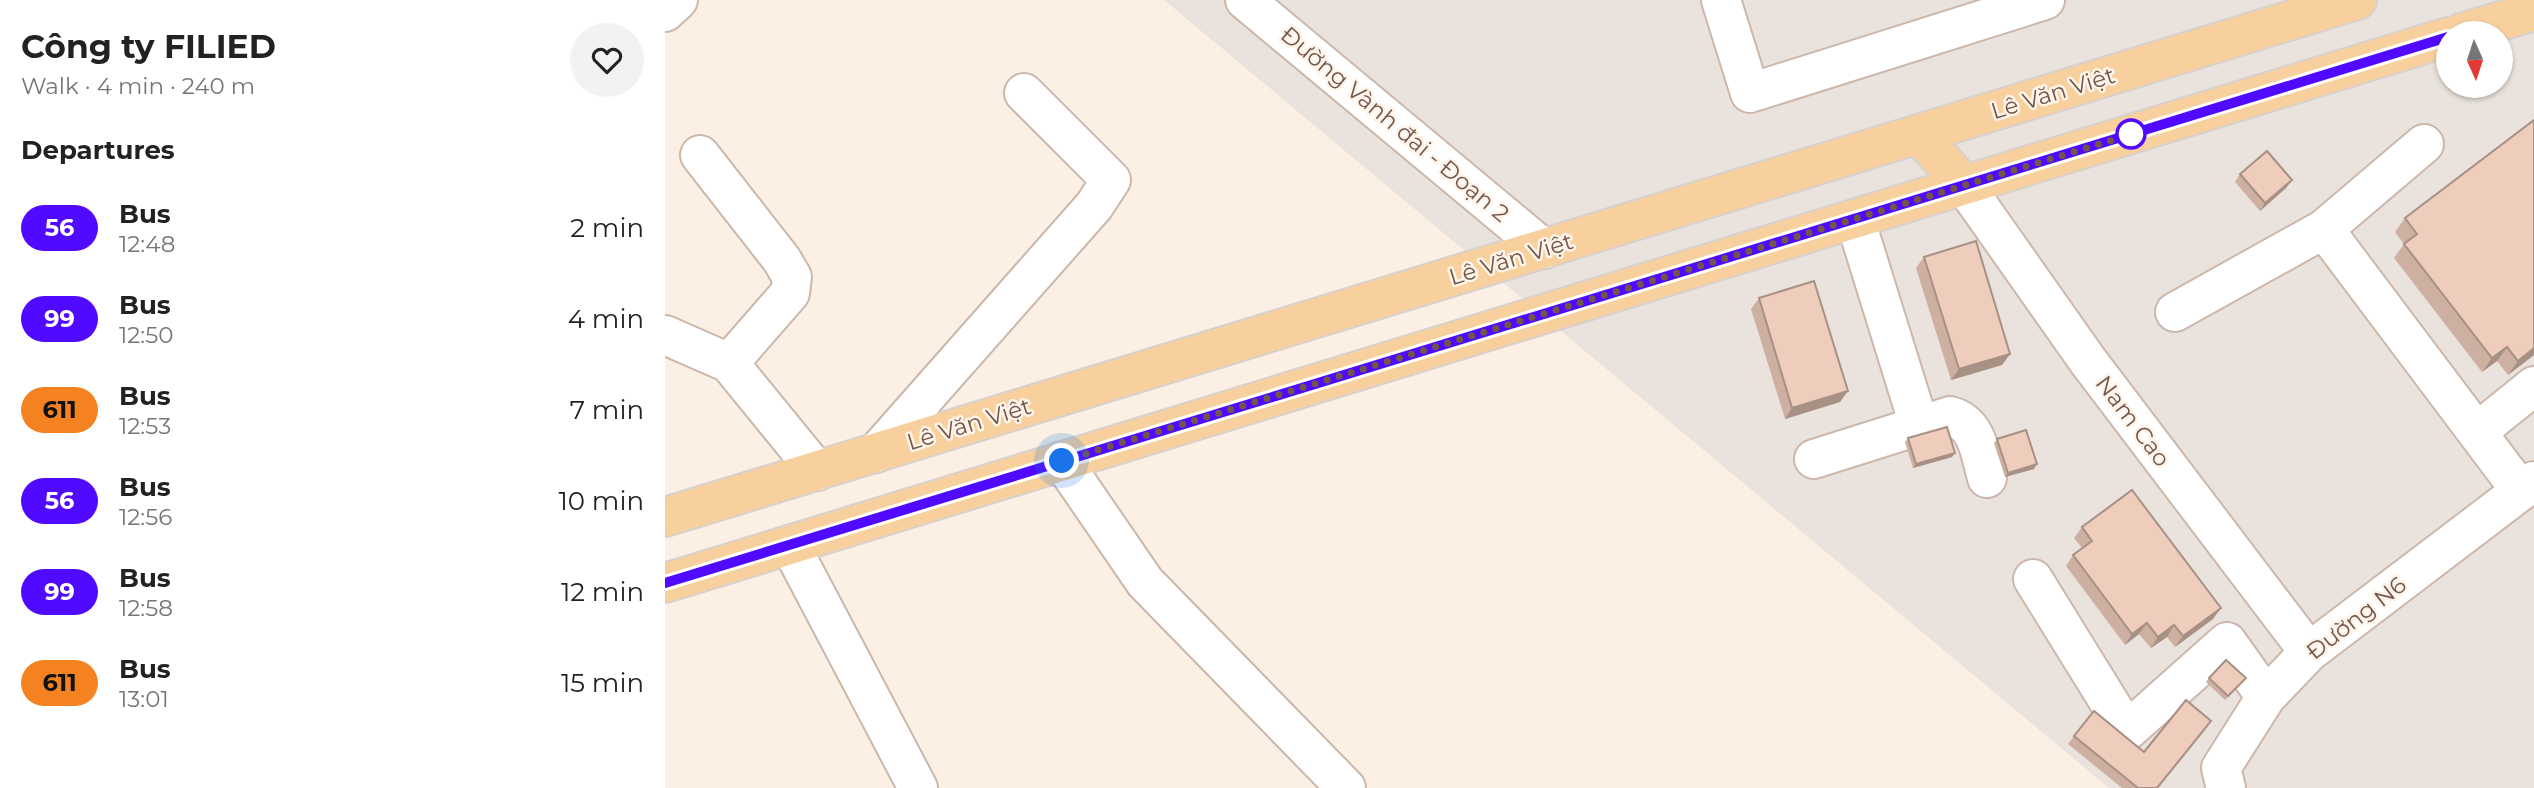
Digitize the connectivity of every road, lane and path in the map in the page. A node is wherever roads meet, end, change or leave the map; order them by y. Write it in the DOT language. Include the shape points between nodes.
graph roads {
  1 [pos="678,0"];
  2 [pos="1245,0"];
  3 [pos="1721,0"];
  4 [pos="2045,0"];
  5 [pos="2357,0"];
  6 [pos="2534,11"];
  7 [pos="665,12"];
  8 [pos="2501,21"];
  9 [pos="2436,41"];
  10 [pos="1024,93"];
  11 [pos="1919,134"];
  12 [pos="2424,144"];
  13 [pos="700,155"];
  14 [pos="1964,185"];
  15 [pos="1855,219"];
  16 [pos="2324,229"];
  17 [pos="1544,249"];
  18 [pos="2175,313"];
  19 [pos="665,335"];
  20 [pos="729,363"];
  21 [pos="2534,386"];
  22 [pos="1919,425"];
  23 [pos="2477,432"];
  24 [pos="876,453"];
  25 [pos="1814,459"];
  26 [pos="1062,461"];
  27 [pos="817,471"];
  28 [pos="1987,478"];
  29 [pos="2527,486"];
  30 [pos="665,517"];
  31 [pos="790,545"];
  32 [pos="2033,579"];
  33 [pos="665,583"];
  34 [pos="2309,652"];
  35 [pos="2266,697"];
  36 [pos="918,788"];
  37 [pos="1346,788"];
  38 [pos="2226,788"];
  1 -- 7 [label="street"];
  2 -- 17 [label="street, Đường Vành đai - Đoạn 2"];
  3 -- 4 [label="street" via="1750,93"];
  5 -- 11 [label="main road, Lê Văn Việt"];
  6 -- 8 [label="main road"];
  9 -- 14 [label="main road"];
  10 -- 24 [label="street" via="1111,180 1094,206"];
  11 -- 14 [label="main road"];
  11 -- 17 [label="main road, Lê Văn Việt"];
  12 -- 16 [label="street"];
  13 -- 20 [label="street" via="792,277 790,293"];
  14 -- 15 [label="main road"];
  14 -- 34 [label="street, Nam Cao" via="2088,361"];
  15 -- 22 [label="street"];
  15 -- 26 [label="main road"];
  16 -- 18 [label="street"];
  16 -- 23 [label="street"];
  17 -- 24 [label="main road, Lê Văn Việt"];
  19 -- 20 [label="street"];
  20 -- 27 [label="street"];
  21 -- 23 [label="street"];
  22 -- 25 [label="street"];
  22 -- 28 [label="street" via="1950,416 1967,424"];
  23 -- 29 [label="street"];
  24 -- 27 [label="main road, Lê Văn Việt"];
  26 -- 31 [label="main road"];
  26 -- 37 [label="street" via="1146,582"];
  27 -- 30 [label="main road, Lê Văn Việt"];
  29 -- 34 [label="street, Đường N6"];
  31 -- 33 [label="main road"];
  31 -- 36 [label="street"];
  32 -- 35 [label="street" via="2127,731 2227,642"];
  34 -- 35 [label="street, Đường N6"];
  35 -- 38 [label="street, Đường N6" via="2221,768"];
}
